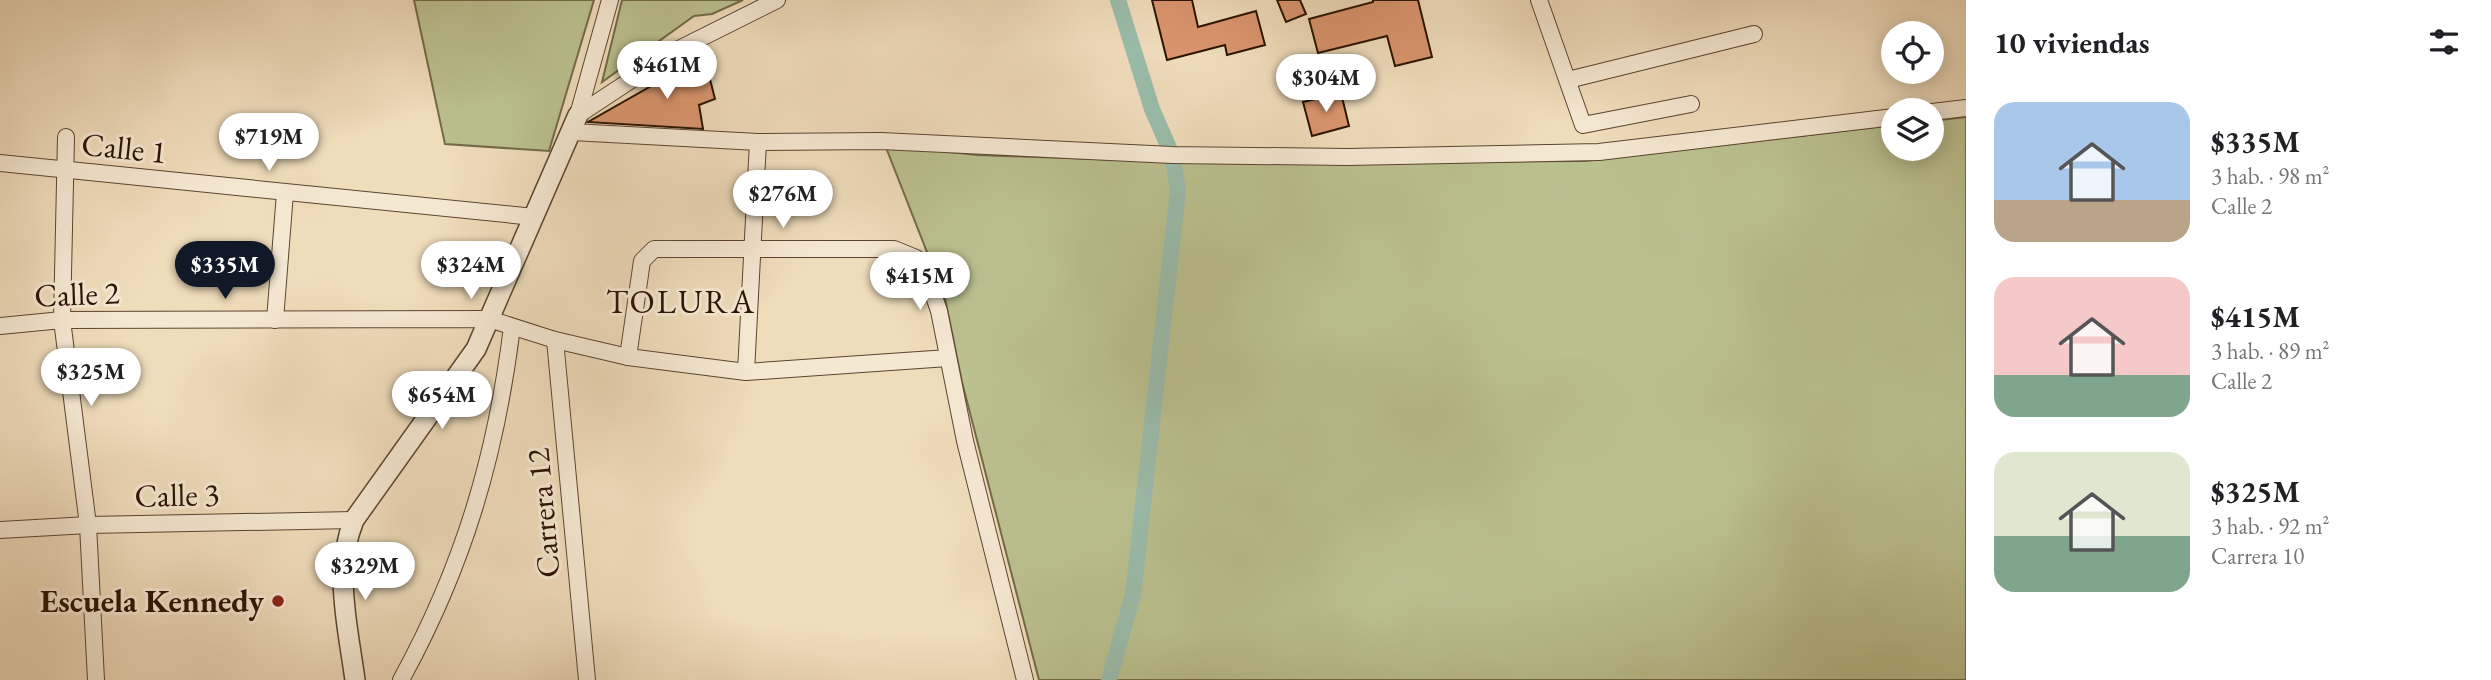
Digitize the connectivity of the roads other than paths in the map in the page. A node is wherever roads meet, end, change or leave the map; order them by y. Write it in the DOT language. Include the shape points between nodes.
graph roads {
  1 [pos="610,0"];
  2 [pos="777,0"];
  3 [pos="1539,0"];
  4 [pos="1754,34"];
  5 [pos="1567,80"];
  6 [pos="1691,104"];
  7 [pos="1966,108"];
  8 [pos="1944,111"];
  9 [pos="1881,119"];
  10 [pos="575,124"];
  11 [pos="66,137"];
  12 [pos="758,142"];
  13 [pos="0,163"];
  14 [pos="67,170"];
  15 [pos="285,193"];
  16 [pos="534,217"];
  17 [pos="753,248"];
  18 [pos="489,319"];
  19 [pos="62,320"];
  20 [pos="275,320"];
  21 [pos="0,326"];
  22 [pos="512,327"];
  23 [pos="555,341"];
  24 [pos="628,358"];
  25 [pos="948,358"];
  26 [pos="746,372"];
  27 [pos="354,520"];
  28 [pos="88,525"];
  29 [pos="0,530"];
  30 [pos="96,680"];
  31 [pos="355,680"];
  32 [pos="401,680"];
  33 [pos="587,680"];
  34 [pos="1025,680"];
  1 -- 10 [label="street"];
  2 -- 10 [label="street" via="675,51"];
  3 -- 5 [label="street"];
  4 -- 5 [label="street"];
  5 -- 6 [label="street" via="1583,125"];
  7 -- 8 [label="street"];
  9 -- 12 [label="street" via="1585,153 1172,155 881,141"];
  10 -- 12 [label="street"];
  10 -- 16 [label="street"];
  11 -- 14 [label="street"];
  12 -- 17 [label="street"];
  13 -- 14 [label="street, Calle 1"];
  14 -- 15 [label="street, Calle 1"];
  14 -- 19 [label="street"];
  15 -- 16 [label="street, Calle 1"];
  15 -- 20 [label="street"];
  16 -- 18 [label="street"];
  17 -- 24 [label="street" via="654,250 642,261"];
  17 -- 25 [label="street" via="894,249 916,258 929,282"];
  17 -- 26 [label="street"];
  18 -- 20 [label="street, Calle 2"];
  18 -- 22 [label="street, Calle 2"];
  18 -- 27 [label="street" via="475,349"];
  19 -- 20 [label="street, Calle 2"];
  19 -- 21 [label="street, Calle 2"];
  19 -- 28 [label="street"];
  22 -- 23 [label="street, Calle 2"];
  22 -- 32 [label="street" via="492,453 475,514 453,574"];
  23 -- 24 [label="street, Calle 2"];
  23 -- 33 [label="street, Carrera 12"];
  24 -- 26 [label="street, Calle 2"];
  25 -- 26 [label="street, Calle 2"];
  25 -- 34 [label="street"];
  27 -- 28 [label="street, Calle 3"];
  27 -- 31 [label="street" via="344,545 342,575"];
  28 -- 29 [label="street, Calle 3"];
  28 -- 30 [label="street"];
}
